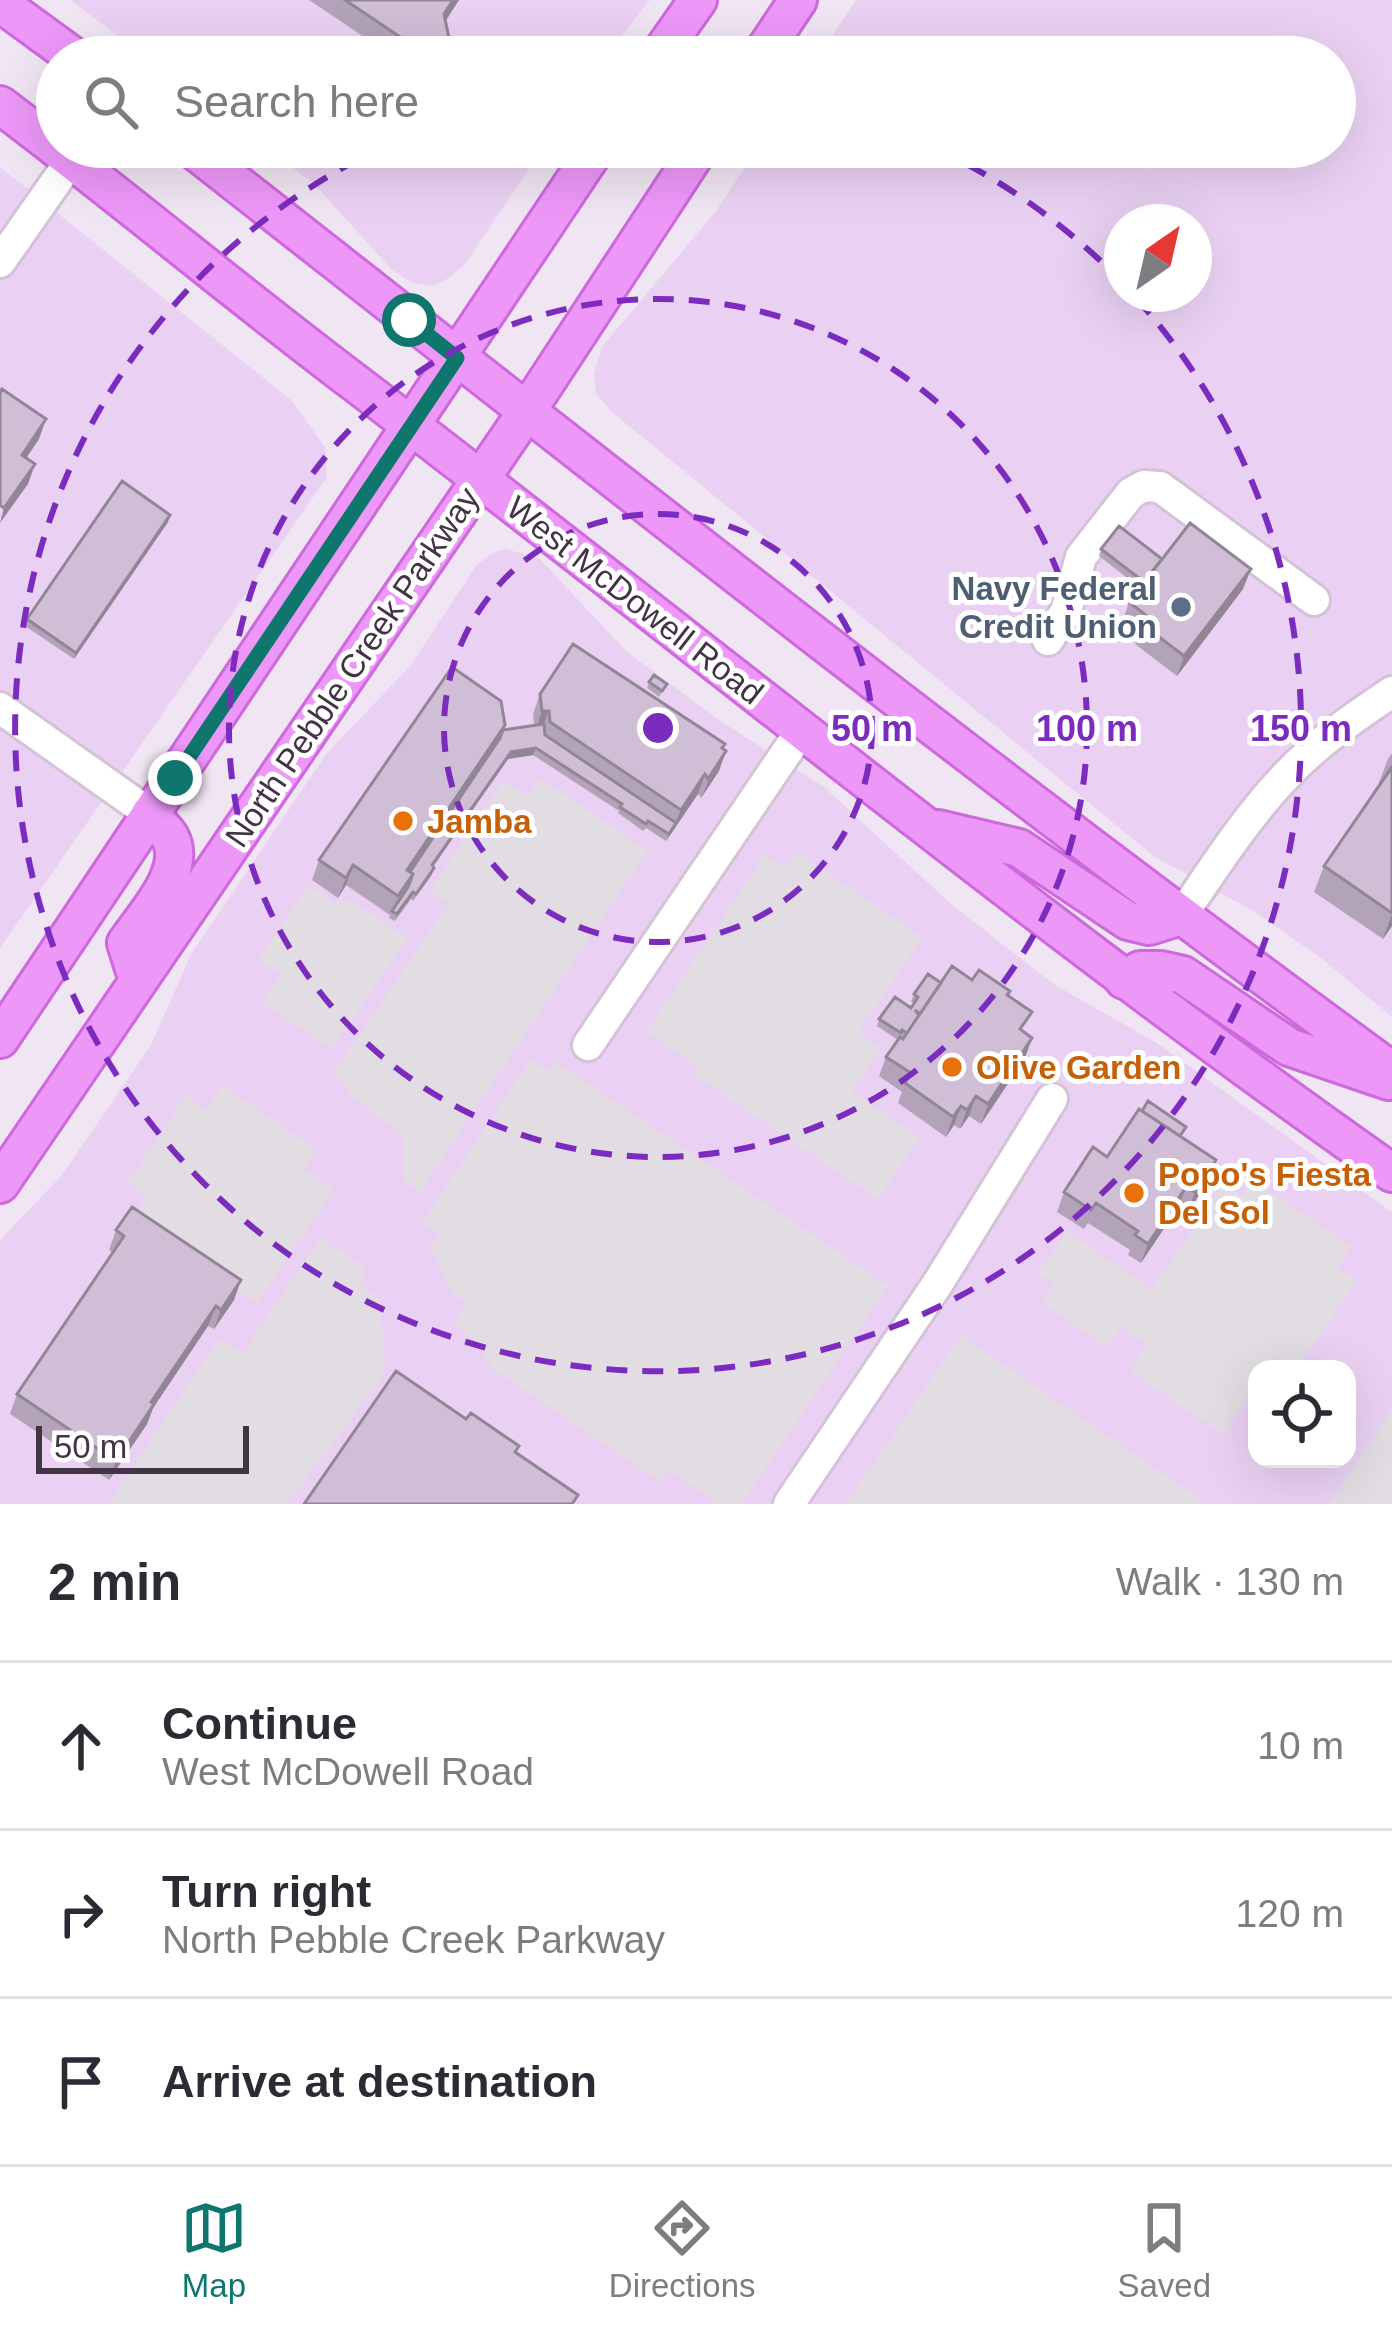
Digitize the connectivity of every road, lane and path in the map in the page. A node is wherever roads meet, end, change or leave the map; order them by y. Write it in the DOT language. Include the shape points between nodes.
graph roads {
  1 [pos="698,0"];
  2 [pos="797,0"];
  3 [pos="0,3"];
  4 [pos="45,36"];
  5 [pos="673,36"];
  6 [pos="774,36"];
  7 [pos="0,105"];
  8 [pos="36,132"];
  9 [pos="66,168"];
  10 [pos="84,168"];
  11 [pos="217,168"];
  12 [pos="583,168"];
  13 [pos="686,168"];
  14 [pos="0,262"];
  15 [pos="457,358"];
  16 [pos="527,411"];
  17 [pos="412,425"];
  18 [pos="480,477"];
  19 [pos="1314,600"];
  20 [pos="1048,640"];
  21 [pos="1392,692"];
  22 [pos="0,708"];
  23 [pos="801,731"];
  24 [pos="150,814"];
  25 [pos="923,826"];
  26 [pos="1180,916"];
  27 [pos="1124,980"];
  28 [pos="138,981"];
  29 [pos="0,1038"];
  30 [pos="588,1045"];
  31 [pos="1392,1071"];
  32 [pos="1392,1082"];
  33 [pos="1052,1099"];
  34 [pos="1392,1173"];
  35 [pos="0,1184"];
  36 [pos="789,1504"];
  1 -- 5 [label="main road"];
  2 -- 6 [label="main road"];
  3 -- 4 [label="main road"];
  7 -- 8 [label="main road, West McDowell Road"];
  9 -- 14 [label="lane"];
  10 -- 17 [label="main road, West McDowell Road"];
  11 -- 15 [label="main road"];
  12 -- 15 [label="main road"];
  13 -- 16 [label="main road, North Pebble Creek Parkway"];
  15 -- 16 [label="main road"];
  15 -- 17 [label="main road"];
  16 -- 18 [label="main road, North Pebble Creek Parkway"];
  16 -- 26 [label="main road"];
  17 -- 18 [label="main road, West McDowell Road"];
  17 -- 24 [label="main road"];
  18 -- 23 [label="main road, West McDowell Road"];
  18 -- 28 [label="main road, North Pebble Creek Parkway"];
  19 -- 20 [label="lane" via="1160,487 1144,486 1081,557 1066,611"];
  21 -- 26 [label="lane" via="1282,779"];
  22 -- 24 [label="lane"];
  23 -- 25 [label="main road, West McDowell Road"];
  23 -- 30 [label="lane"];
  24 -- 28 [label="main road" via="176,857 126,943"];
  24 -- 29 [label="main road"];
  25 -- 26 [label="main road" via="1019,848 1128,921 1149,926"];
  25 -- 27 [label="main road, West McDowell Road"];
  26 -- 31 [label="main road"];
  27 -- 32 [label="main road" via="1140,970 1183,975 1289,1047"];
  27 -- 34 [label="main road, West McDowell Road"];
  28 -- 35 [label="main road, North Pebble Creek Parkway"];
  33 -- 36 [label="lane"];
}
